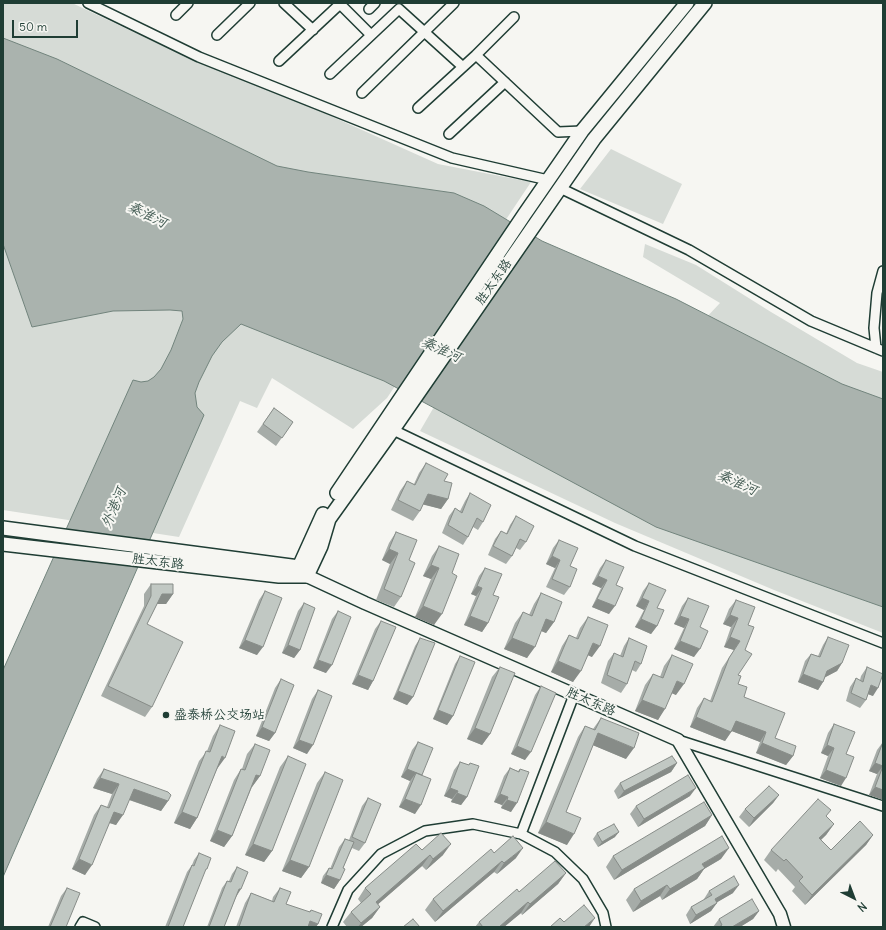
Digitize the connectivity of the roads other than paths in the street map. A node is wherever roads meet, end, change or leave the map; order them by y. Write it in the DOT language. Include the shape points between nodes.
graph roads {
  1 [pos="88,3"];
  2 [pos="188,3"];
  3 [pos="250,3"];
  4 [pos="284,3"];
  5 [pos="454,3"];
  6 [pos="687,3"];
  7 [pos="701,4"];
  8 [pos="176,14"];
  9 [pos="514,17"];
  10 [pos="313,30"];
  11 [pos="424,32"];
  12 [pos="217,35"];
  13 [pos="371,35"];
  14 [pos="476,55"];
  15 [pos="279,61"];
  16 [pos="463,67"];
  17 [pos="330,74"];
  18 [pos="505,82"];
  19 [pos="362,93"];
  20 [pos="418,108"];
  21 [pos="582,131"];
  22 [pos="449,134"];
  23 [pos="548,180"];
  24 [pos="560,188"];
  25 [pos="883,271"];
  26 [pos="880,350"];
  27 [pos="391,422"];
  28 [pos="3,528"];
  29 [pos="7,545"];
  30 [pos="303,572"];
  31 [pos="883,643"];
  32 [pos="574,695"];
  33 [pos="678,740"];
  34 [pos="883,806"];
  35 [pos="521,834"];
  36 [pos="602,913"];
  37 [pos="80,927"];
  38 [pos="95,927"];
  39 [pos="332,927"];
  40 [pos="606,927"];
  41 [pos="614,927"];
  42 [pos="784,927"];
  1 -- 23 [label="street" via="200,57 452,158"];
  2 -- 8 [label="street"];
  3 -- 12 [label="street"];
  4 -- 10 [label="street"];
  5 -- 11 [label="street"];
  6 -- 21 [label="main road, 胜太东路"];
  7 -- 24 [label="main road, 胜太东路" via="594,139"];
  9 -- 14 [label="street"];
  10 -- 13 [label="street" via="340,4"];
  10 -- 15 [label="street"];
  11 -- 13 [label="street" via="399,9"];
  11 -- 16 [label="street"];
  11 -- 19 [label="street"];
  13 -- 17 [label="street"];
  14 -- 16 [label="street"];
  14 -- 18 [label="street"];
  16 -- 20 [label="street"];
  18 -- 21 [label="street" via="558,132"];
  18 -- 22 [label="street"];
  21 -- 23 [label="main road, 胜太东路"];
  23 -- 27 [label="main road, 胜太东路"];
  24 -- 26 [label="street" via="689,250 811,321"];
  24 -- 27 [label="main road, 胜太东路"];
  25 -- 26 [label="street" via="877,293 874,328"];
  27 -- 30 [label="main road, 胜太东路" via="324,513"];
  27 -- 31 [label="street" via="635,546"];
  28 -- 30 [label="main road, 胜太东路" via="176,551"];
  29 -- 30 [label="main road, 胜太东路" via="279,576"];
  30 -- 32 [label="street, 胜太东路" via="365,603"];
  32 -- 33 [label="street, 胜太东路"];
  32 -- 35 [label="street"];
  33 -- 34 [label="street"];
  33 -- 42 [label="street" via="780,914"];
  35 -- 36 [label="street" via="555,852 583,880"];
  35 -- 39 [label="street" via="473,824 425,831 381,854 348,890"];
  36 -- 40 [label="street"];
  36 -- 41 [label="street"];
  37 -- 38 [label="street" via="83,922"];
}
